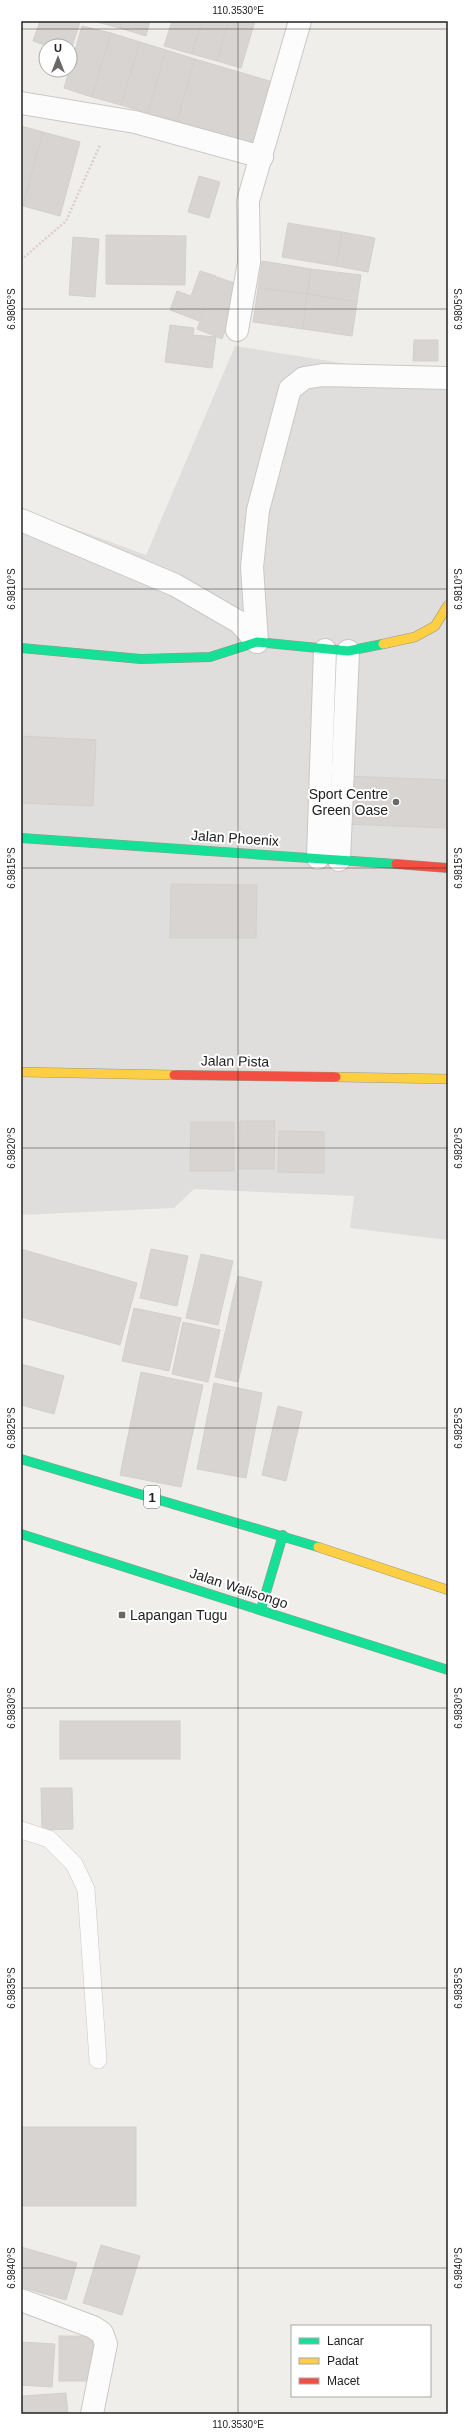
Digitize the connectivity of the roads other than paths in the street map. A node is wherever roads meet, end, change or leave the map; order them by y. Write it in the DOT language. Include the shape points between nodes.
graph roads {
  1 [pos="300,21"];
  2 [pos="21,102"];
  3 [pos="262,157"];
  4 [pos="237,330"];
  5 [pos="448,378"];
  6 [pos="21,520"];
  7 [pos="448,604"];
  8 [pos="257,642"];
  9 [pos="21,648"];
  10 [pos="325,650"];
  11 [pos="348,651"];
  12 [pos="21,838"];
  13 [pos="318,858"];
  14 [pos="339,860"];
  15 [pos="448,868"];
  16 [pos="21,1072"];
  17 [pos="448,1079"];
  18 [pos="21,1459"];
  19 [pos="21,1534"];
  20 [pos="283,1535"];
  21 [pos="448,1590"];
  22 [pos="261,1610"];
  23 [pos="448,1670"];
  24 [pos="21,1830"];
  25 [pos="98,2060"];
  26 [pos="21,2300"];
  27 [pos="92,2414"];
  1 -- 3 [label="street"];
  2 -- 3 [label="street" via="135,122"];
  3 -- 4 [label="street" via="248,201 249,262"];
  5 -- 8 [label="street" via="323,375 304,378 290,389 258,510 252,567"];
  6 -- 8 [label="street" via="176,585 239,622"];
  7 -- 11 [label="main road" via="435,626 415,637"];
  8 -- 9 [label="main road" via="210,657 141,659"];
  8 -- 10 [label="main road"];
  10 -- 11 [label="main road"];
  10 -- 13 [label="street"];
  11 -- 14 [label="street"];
  12 -- 13 [label="main road, Jalan Phoenix"];
  13 -- 14 [label="main road, Jalan Phoenix"];
  14 -- 15 [label="main road, Jalan Phoenix"];
  16 -- 17 [label="main road, Jalan Pista"];
  18 -- 20 [label="main road, 1"];
  19 -- 22 [label="main road, Jalan Walisongo"];
  20 -- 21 [label="main road, 1"];
  20 -- 22 [label="main road"];
  22 -- 23 [label="main road, Jalan Walisongo"];
  24 -- 25 [label="lane" via="49,1839 74,1864 86,1889"];
  26 -- 27 [label="street" via="93,2327 102,2333 106,2344"];
}
